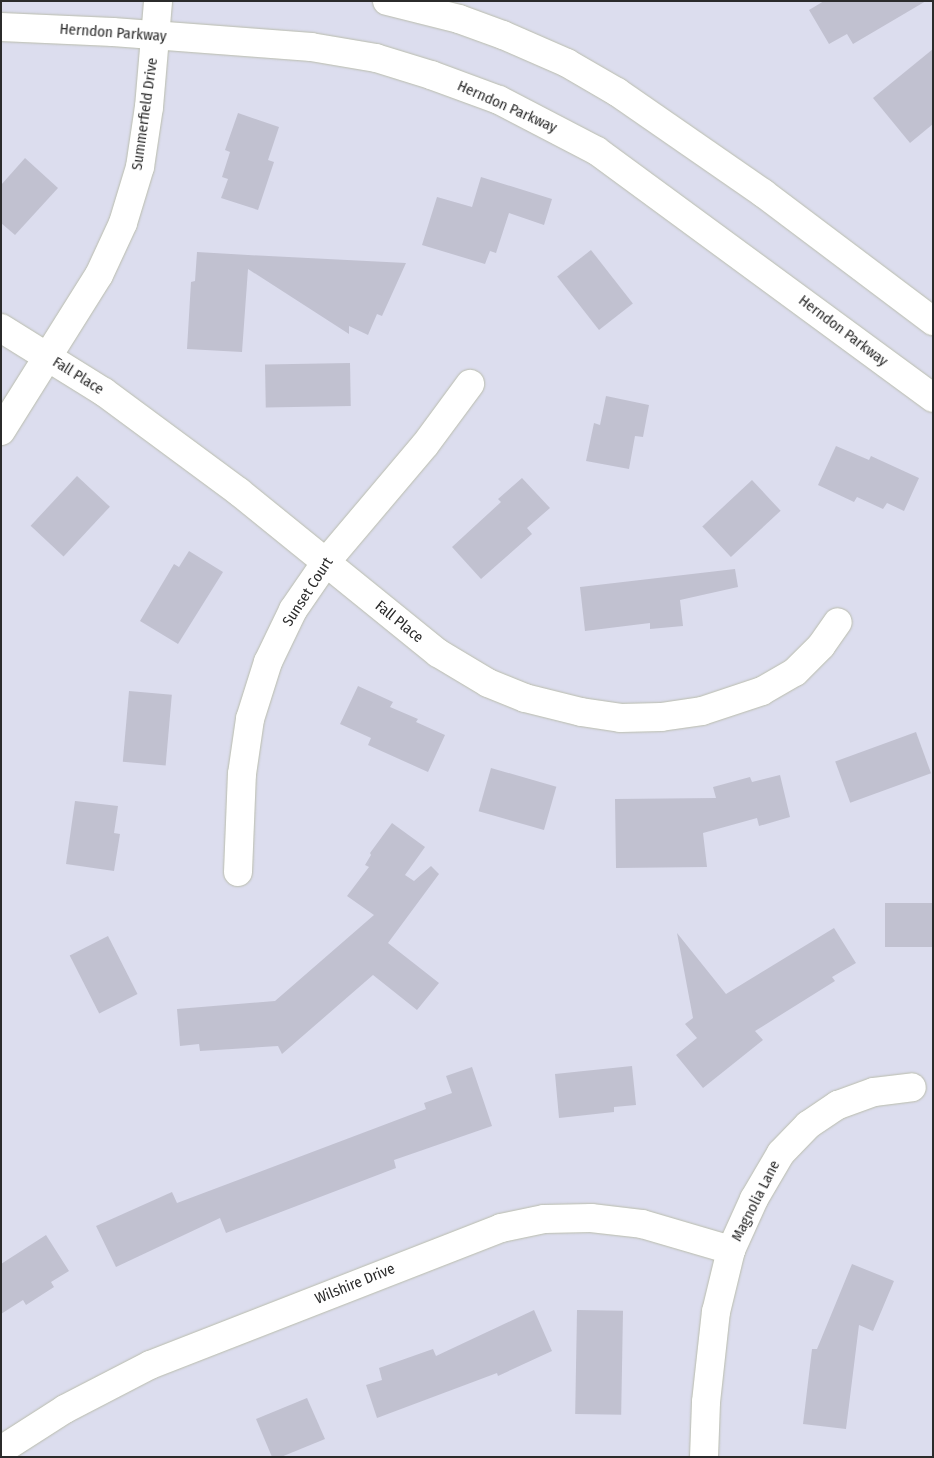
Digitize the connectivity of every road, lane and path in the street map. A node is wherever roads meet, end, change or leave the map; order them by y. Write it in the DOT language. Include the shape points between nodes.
graph roads {
  1 [pos="158,1"];
  2 [pos="387,1"];
  3 [pos="1,27"];
  4 [pos="155,36"];
  5 [pos="933,321"];
  6 [pos="1,328"];
  7 [pos="48,357"];
  8 [pos="470,384"];
  9 [pos="933,398"];
  10 [pos="1,431"];
  11 [pos="326,562"];
  12 [pos="838,622"];
  13 [pos="238,872"];
  14 [pos="912,1087"];
  15 [pos="731,1250"];
  16 [pos="1,1450"];
  17 [pos="704,1457"];
  1 -- 4 [label="street, Summerfield Drive"];
  2 -- 5 [label="street" via="459,19 503,35 567,63 617,92 763,193"];
  3 -- 4 [label="street, Herndon Parkway"];
  4 -- 7 [label="street, Summerfield Drive" via="140,167 123,223 100,275"];
  4 -- 9 [label="street, Herndon Parkway" via="276,43 367,57 431,75 499,100 597,151"];
  6 -- 7 [label="street, Fall Place"];
  7 -- 10 [label="street, Summerfield Drive"];
  7 -- 11 [label="street, Fall Place" via="104,392 239,492"];
  8 -- 11 [label="street, Sunset Court" via="425,445"];
  11 -- 12 [label="street, Fall Place" via="438,653 488,683 534,700 621,718 702,711 762,691 795,672 821,646"];
  11 -- 13 [label="street, Sunset Court" via="293,610 268,662 250,719 242,774"];
  14 -- 15 [label="street, Magnolia Lane" via="865,1095 838,1105 808,1125 781,1152 754,1199"];
  15 -- 16 [label="street, Wilshire Drive" via="642,1224 592,1218 544,1219 500,1228 150,1365 65,1409"];
  15 -- 17 [label="street, Magnolia Lane" via="716,1312 706,1402"];
}
